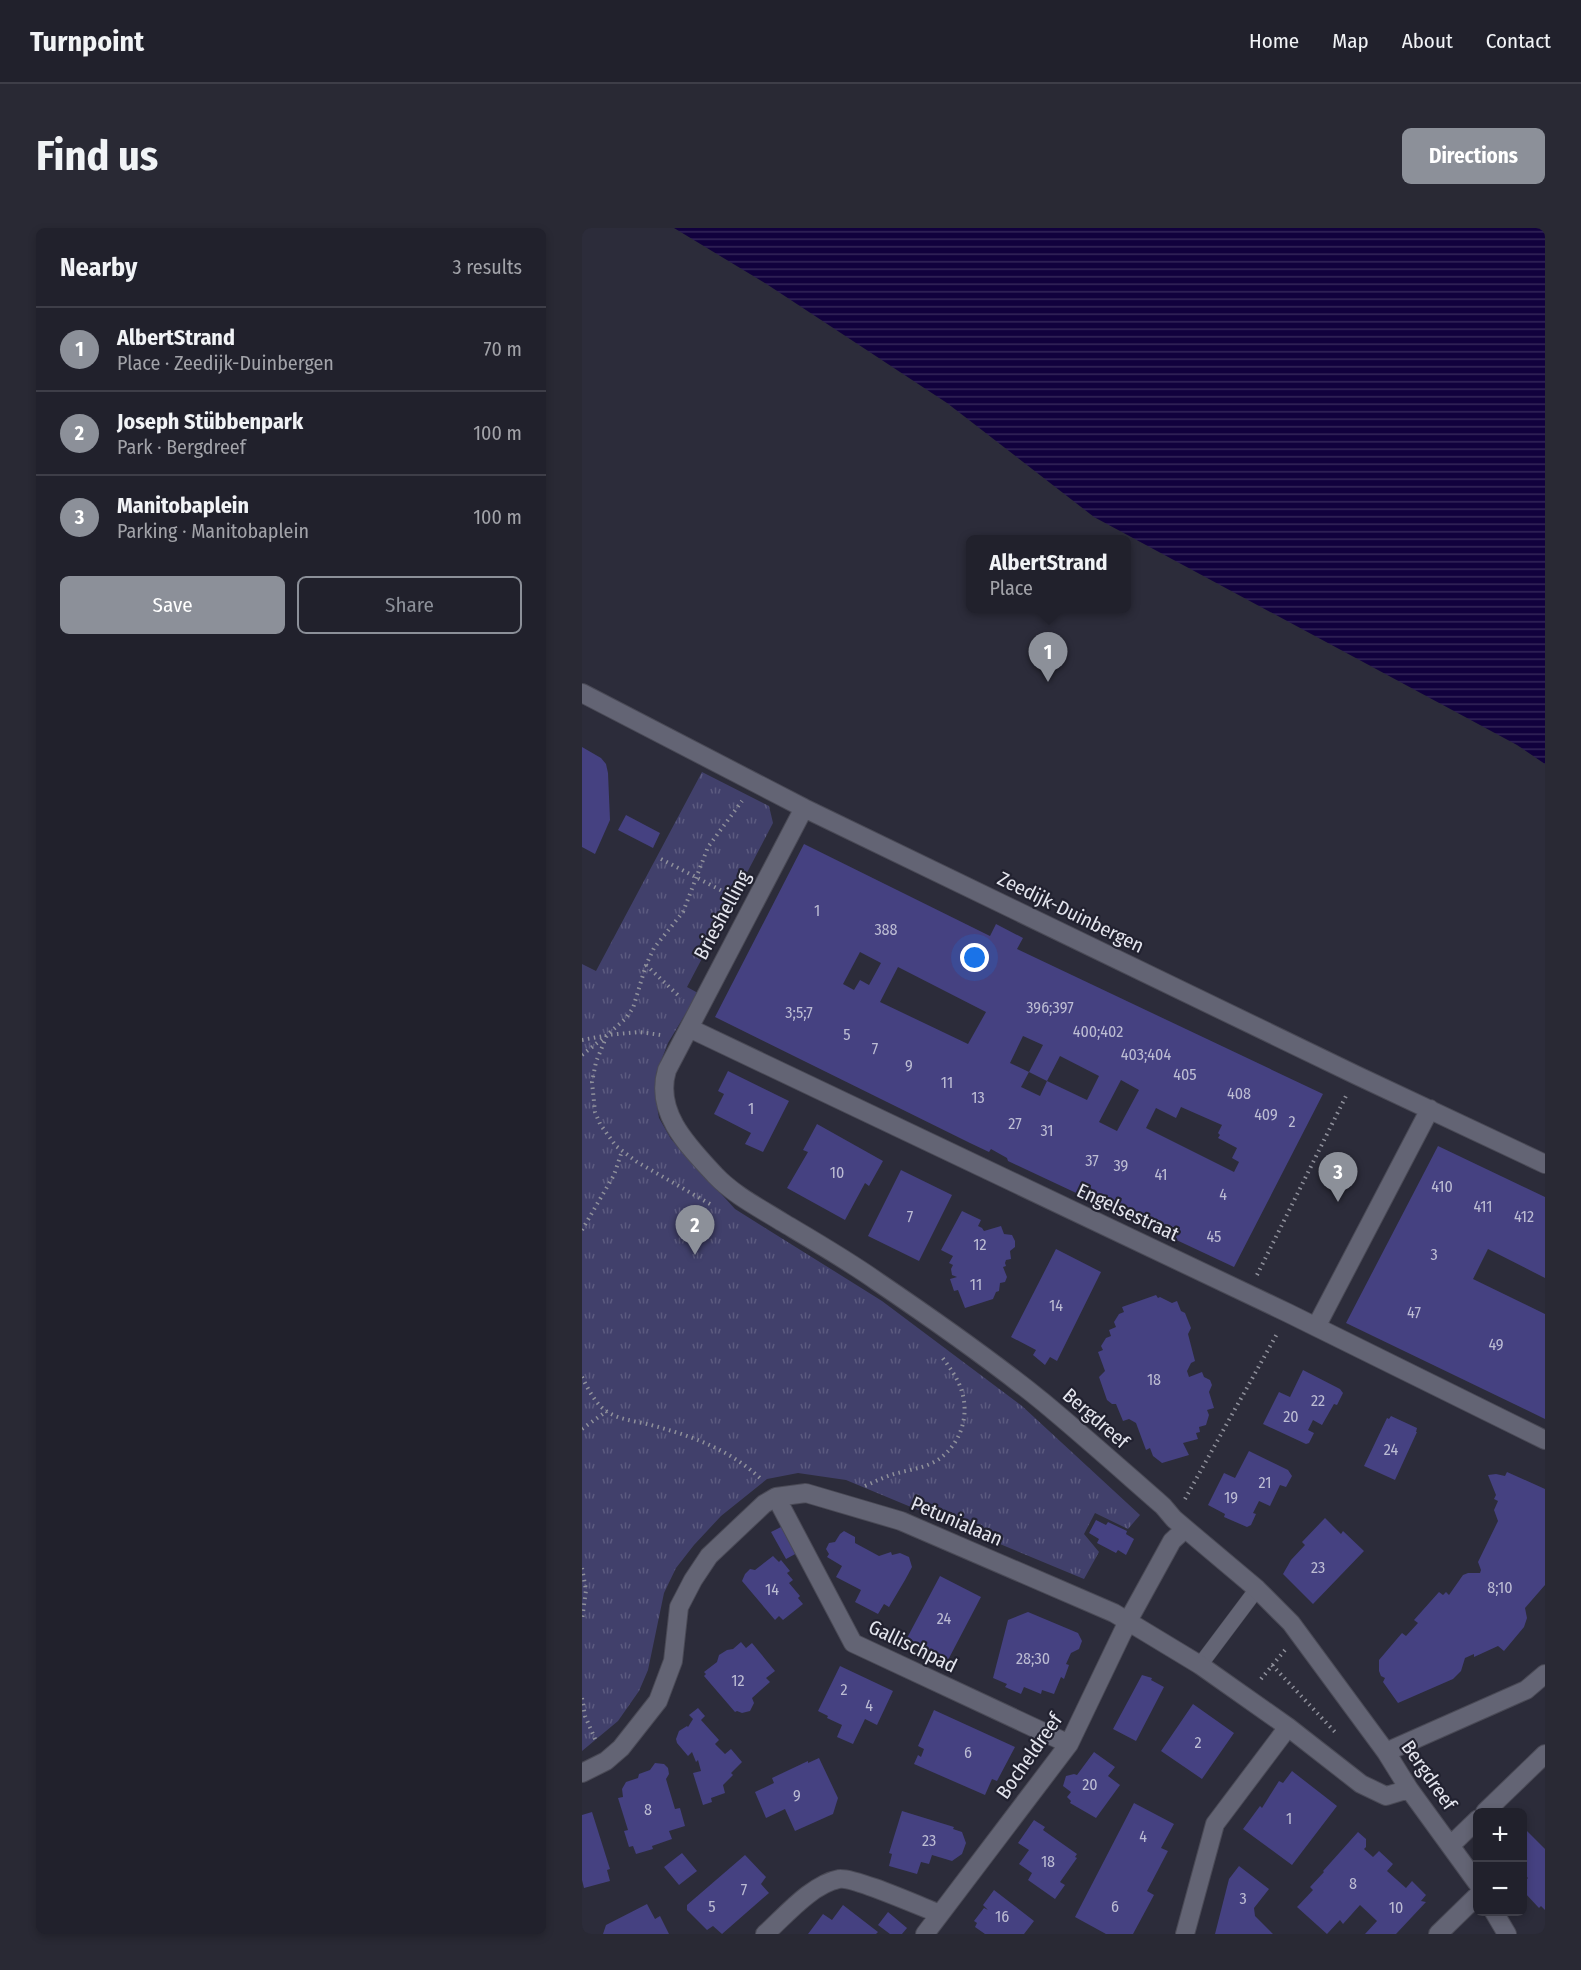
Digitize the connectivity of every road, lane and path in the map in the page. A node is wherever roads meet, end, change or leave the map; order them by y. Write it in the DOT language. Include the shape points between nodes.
graph roads {
  1 [pos="582,693"];
  2 [pos="753,782"];
  3 [pos="804,808"];
  4 [pos="661,859"];
  5 [pos="697,877"];
  6 [pos="751,907"];
  7 [pos="646,965"];
  8 [pos="689,1028"];
  9 [pos="607,1035"];
  10 [pos="582,1040"];
  11 [pos="582,1055"];
  12 [pos="1356,1075"];
  13 [pos="1430,1109"];
  14 [pos="622,1151"];
  15 [pos="1545,1164"];
  16 [pos="713,1206"];
  17 [pos="582,1230"];
  18 [pos="1248,1294"];
  19 [pos="1288,1313"];
  20 [pos="1316,1327"];
  21 [pos="935,1347"];
  22 [pos="582,1377"];
  23 [pos="607,1411"];
  24 [pos="582,1429"];
  25 [pos="1545,1440"];
  26 [pos="776,1497"];
  27 [pos="1184,1500"];
  28 [pos="852,1506"];
  29 [pos="1185,1529"];
  30 [pos="582,1568"];
  31 [pos="1257,1589"];
  32 [pos="582,1620"];
  33 [pos="1128,1621"];
  34 [pos="1301,1636"];
  35 [pos="1200,1665"];
  36 [pos="1544,1677"];
  37 [pos="582,1698"];
  38 [pos="1246,1698"];
  39 [pos="1288,1728"];
  40 [pos="1069,1744"];
  41 [pos="1386,1752"];
  42 [pos="1545,1754"];
  43 [pos="606,1761"];
  44 [pos="582,1773"];
  45 [pos="1409,1789"];
  46 [pos="1489,1808"];
  47 [pos="1473,1824"];
  48 [pos="1451,1845"];
  49 [pos="1473,1877"];
  50 [pos="1473,1900"];
  51 [pos="940,1914"];
  52 [pos="1497,1916"];
  53 [pos="765,1934"];
  54 [pos="925,1934"];
  55 [pos="1185,1934"];
  56 [pos="1438,1934"];
  57 [pos="1506,1934"];
  1 -- 2 [label="street, Zeedijk-Duinbergen"];
  2 -- 3 [label="street, Zeedijk-Duinbergen"];
  2 -- 5 [label="path" via="708,847"];
  3 -- 6 [label="street, Brieshelling"];
  3 -- 12 [label="street, Zeedijk-Duinbergen"];
  4 -- 5 [label="path"];
  5 -- 6 [label="path"];
  5 -- 7 [label="path" via="683,912 654,948"];
  6 -- 8 [label="street, Brieshelling"];
  7 -- 8 [label="path" via="689,1007"];
  7 -- 9 [label="path" via="633,1008"];
  8 -- 9 [label="path"];
  8 -- 18 [label="street, Engelsestraat"];
  8 -- 29 [label="street, Bergdreef" via="663,1083 664,1098 676,1127 715,1175 736,1195 853,1264 997,1366 1086,1438"];
  9 -- 10 [label="path"];
  9 -- 11 [label="path"];
  9 -- 14 [label="path" via="596,1062 592,1097 600,1124"];
  12 -- 13 [label="street, Zeedijk-Duinbergen"];
  12 -- 18 [label="path"];
  13 -- 15 [label="street, Zeedijk-Duinbergen"];
  13 -- 20 [label="street"];
  14 -- 16 [label="path"];
  14 -- 17 [label="path" via="614,1175"];
  18 -- 19 [label="street, Engelsestraat"];
  19 -- 20 [label="street, Engelsestraat"];
  19 -- 27 [label="path"];
  20 -- 25 [label="street, Engelsestraat"];
  21 -- 28 [label="path" via="962,1391 960,1434 937,1461 858,1489"];
  22 -- 23 [label="path"];
  23 -- 24 [label="path"];
  23 -- 26 [label="path" via="715,1447 748,1466"];
  26 -- 28 [label="street, Petunialaan" via="806,1493"];
  26 -- 40 [label="street, Gallischpad" via="853,1643"];
  26 -- 43 [label="street, Petunialaan" via="716,1549 693,1580 679,1607 673,1661 658,1701"];
  28 -- 33 [label="street, Petunialaan" via="901,1521"];
  29 -- 31 [label="street, Bergdreef"];
  29 -- 33 [label="street, Bocheldreef" via="1172,1541"];
  30 -- 32 [label="path" via="586,1590"];
  31 -- 34 [label="street, Bergdreef"];
  31 -- 35 [label="lane"];
  33 -- 35 [label="street, Petunialaan"];
  33 -- 40 [label="street, Bocheldreef"];
  34 -- 38 [label="path" via="1287,1647"];
  34 -- 41 [label="street, Bergdreef"];
  35 -- 38 [label="street, Petunialaan"];
  36 -- 41 [label="street" via="1526,1690"];
  37 -- 43 [label="path" via="585,1716"];
  38 -- 39 [label="street, Petunialaan"];
  39 -- 45 [label="street, Petunialaan" via="1361,1784 1386,1796"];
  39 -- 55 [label="street" via="1215,1824"];
  40 -- 51 [label="street, Bocheldreef"];
  41 -- 45 [label="street, Bergdreef"];
  42 -- 46 [label="street"];
  43 -- 44 [label="street, Petunialaan"];
  45 -- 48 [label="street, Bergdreef"];
  47 -- 48 [label="street"];
  48 -- 49 [label="street, Bergdreef"];
  50 -- 56 [label="street"];
  51 -- 53 [label="street" via="841,1878 816,1888"];
  51 -- 54 [label="street, Bocheldreef"];
  52 -- 57 [label="street"];
}
